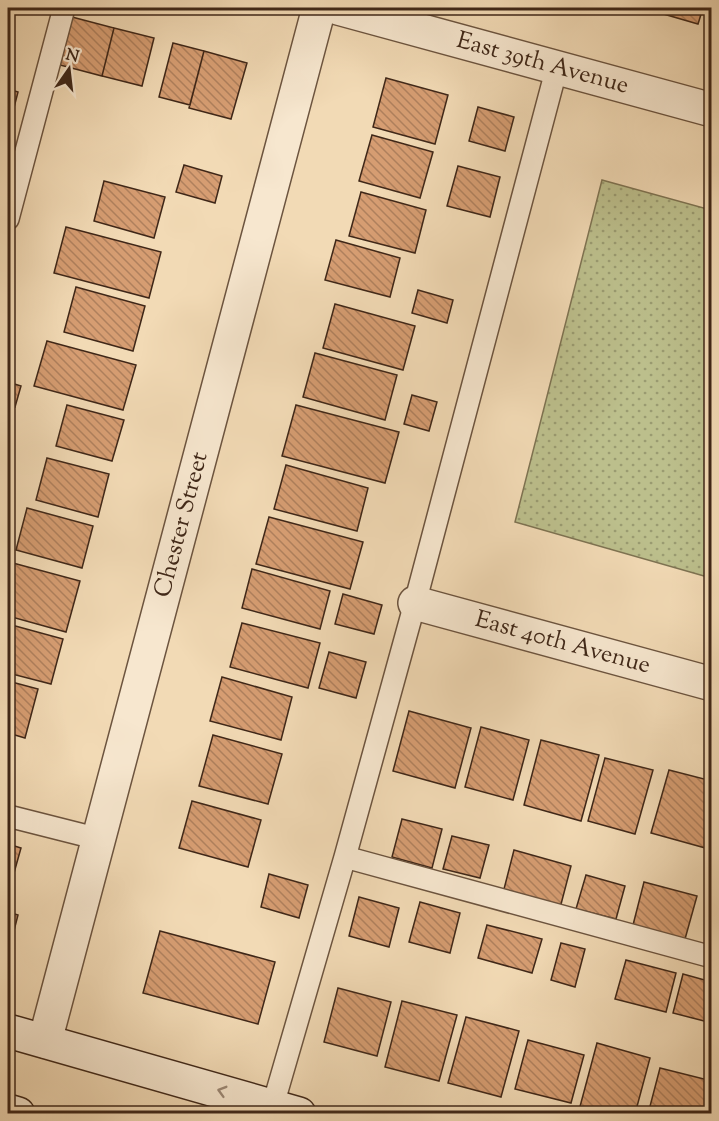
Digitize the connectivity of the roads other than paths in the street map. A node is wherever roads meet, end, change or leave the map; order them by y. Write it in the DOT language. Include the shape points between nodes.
graph roads {
  1 [pos="64,8"];
  2 [pos="319,8"];
  3 [pos="338,8"];
  4 [pos="556,67"];
  5 [pos="711,110"];
  6 [pos="8,219"];
  7 [pos="415,603"];
  8 [pos="711,684"];
  9 [pos="8,816"];
  10 [pos="99,839"];
  11 [pos="345,857"];
  12 [pos="711,957"];
  13 [pos="8,1031"];
  14 [pos="45,1041"];
  15 [pos="286,1109"];
  16 [pos="8,1111"];
  17 [pos="18,1113"];
  1 -- 6 [label="lane"];
  2 -- 10 [label="street, Chester Street"];
  3 -- 4 [label="street, East 39th Avenue"];
  4 -- 5 [label="street, East 39th Avenue"];
  4 -- 7 [label="lane"];
  7 -- 8 [label="street, East 40th Avenue"];
  7 -- 11 [label="lane"];
  9 -- 10 [label="lane"];
  10 -- 14 [label="street, Chester Street"];
  11 -- 12 [label="lane"];
  11 -- 15 [label="lane"];
  13 -- 14 [label="street"];
  15 -- 14 [label="street, one-way"];
  16 -- 17 [label="street"];
}
